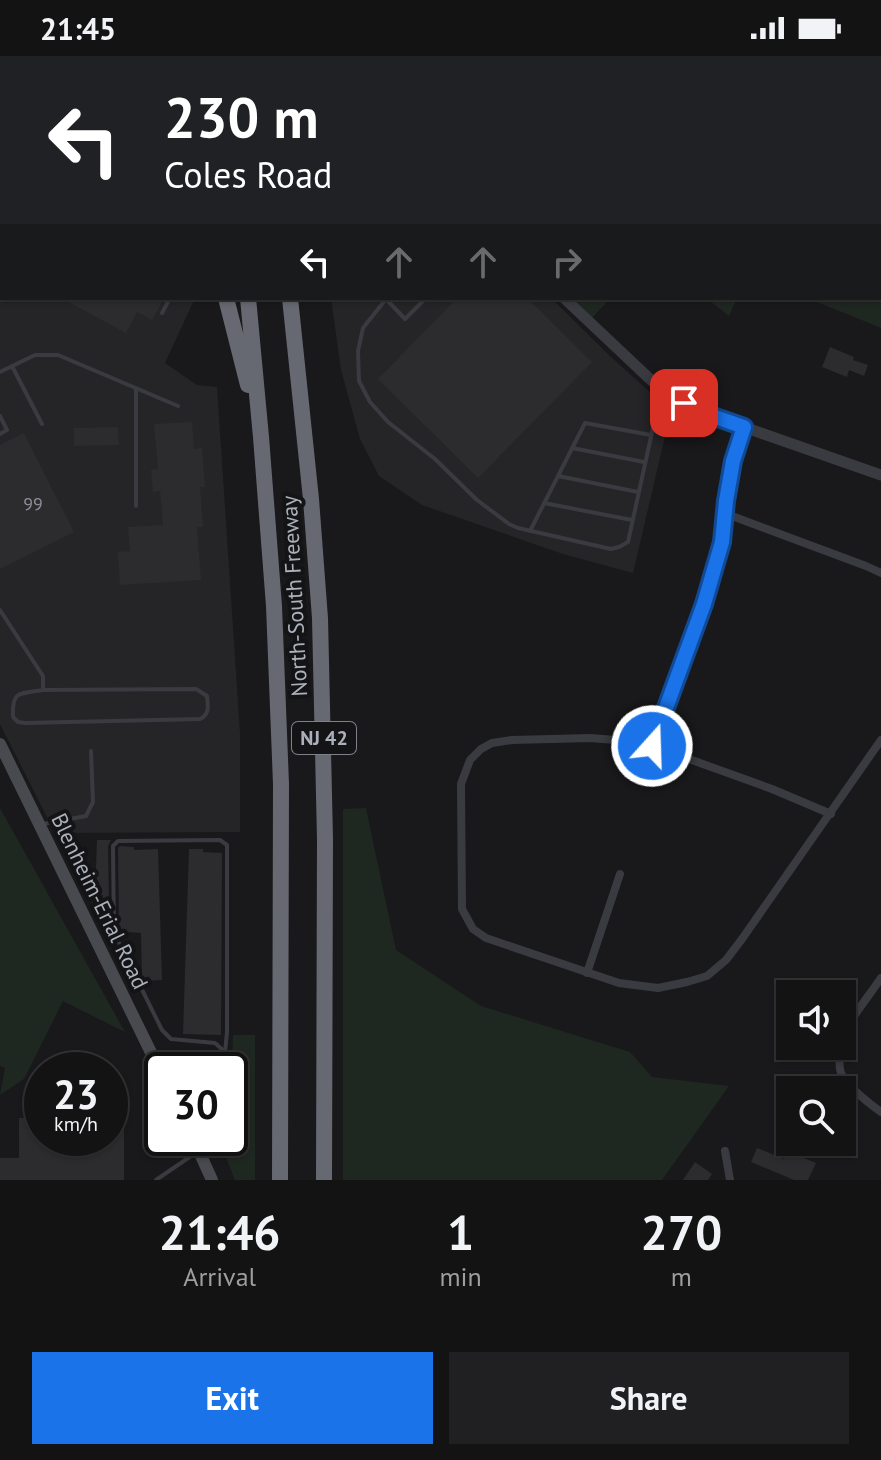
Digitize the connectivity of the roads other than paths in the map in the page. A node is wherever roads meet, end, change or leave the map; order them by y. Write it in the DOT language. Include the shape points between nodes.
graph roads {
  1 [pos="169,300"];
  2 [pos="227,300"];
  3 [pos="248,300"];
  4 [pos="290,300"];
  5 [pos="385,300"];
  6 [pos="387,300"];
  7 [pos="424,300"];
  8 [pos="566,300"];
  9 [pos="162,313"];
  10 [pos="12,366"];
  11 [pos="0,372"];
  12 [pos="136,388"];
  13 [pos="662,389"];
  14 [pos="178,406"];
  15 [pos="0,416"];
  16 [pos="42,424"];
  17 [pos="744,427"];
  18 [pos="0,434"];
  19 [pos="651,435"];
  20 [pos="261,437"];
  21 [pos="572,448"];
  22 [pos="645,462"];
  23 [pos="881,475"];
  24 [pos="558,476"];
  25 [pos="639,493"];
  26 [pos="544,503"];
  27 [pos="136,506"];
  28 [pos="724,513"];
  29 [pos="632,521"];
  30 [pos="530,531"];
  31 [pos="881,573"];
  32 [pos="0,610"];
  33 [pos="43,690"];
  34 [pos="881,740"];
  35 [pos="0,744"];
  36 [pos="652,746"];
  37 [pos="91,751"];
  38 [pos="831,814"];
  39 [pos="40,824"];
  40 [pos="620,874"];
  41 [pos="587,973"];
  42 [pos="881,978"];
  43 [pos="856,1016"];
  44 [pos="151,1052"];
  45 [pos="225,1052"];
  46 [pos="839,1060"];
  47 [pos="881,1112"];
  48 [pos="725,1151"];
  49 [pos="192,1156"];
  50 [pos="201,1156"];
  51 [pos="156,1180"];
  52 [pos="212,1180"];
  53 [pos="280,1180"];
  54 [pos="327,1180"];
  55 [pos="730,1180"];
  1 -- 9 [label="lane"];
  2 -- 20 [label="highway"];
  3 -- 20 [label="highway, North-South Freeway / NJ 42"];
  4 -- 54 [label="highway, North-South Freeway / NJ 42" via="320,618"];
  5 -- 30 [label="lane" via="363,328 358,351 359,381 370,402 477,500 509,524"];
  6 -- 7 [label="lane" via="405,319"];
  8 -- 13 [label="street"];
  10 -- 11 [label="lane"];
  10 -- 12 [label="lane" via="35,355 58,355"];
  10 -- 16 [label="lane"];
  12 -- 14 [label="lane"];
  12 -- 27 [label="lane"];
  13 -- 17 [label="street" via="701,412"];
  13 -- 19 [label="lane"];
  15 -- 18 [label="lane" via="7,430"];
  17 -- 23 [label="street"];
  17 -- 28 [label="street"];
  19 -- 21 [label="lane" via="585,423"];
  19 -- 22 [label="lane"];
  20 -- 53 [label="highway, North-South Freeway / NJ 42" via="281,784"];
  21 -- 22 [label="lane"];
  21 -- 24 [label="lane"];
  22 -- 25 [label="lane"];
  24 -- 25 [label="lane"];
  24 -- 26 [label="lane"];
  25 -- 29 [label="lane"];
  26 -- 29 [label="lane"];
  26 -- 30 [label="lane"];
  28 -- 31 [label="street"];
  28 -- 36 [label="street" via="722,542 704,604"];
  29 -- 30 [label="lane" via="628,542 611,549"];
  32 -- 33 [label="lane" via="43,676"];
  33 -- 33 [label="lane" via="15,697 13,717 18,722 200,719 208,712 207,696 196,689"];
  34 -- 38 [label="street"];
  35 -- 39 [label="main road, Blenheim-Erial Road"];
  36 -- 38 [label="street"];
  36 -- 41 [label="street" via="590,738 492,743 470,760 461,784 462,909 473,929"];
  37 -- 39 [label="lane" via="93,802 86,816"];
  38 -- 41 [label="street" via="726,960 707,976 658,988"];
  39 -- 44 [label="main road, Blenheim-Erial Road"];
  40 -- 41 [label="street"];
  42 -- 43 [label="street"];
  45 -- 45 [label="lane" via="215,1043 171,1039 162,1030 114,932 113,846 118,841 220,840 227,845"];
  46 -- 47 [label="street" via="841,1073"];
  48 -- 55 [label="street"];
  49 -- 51 [label="lane"];
  50 -- 52 [label="main road"];
}
